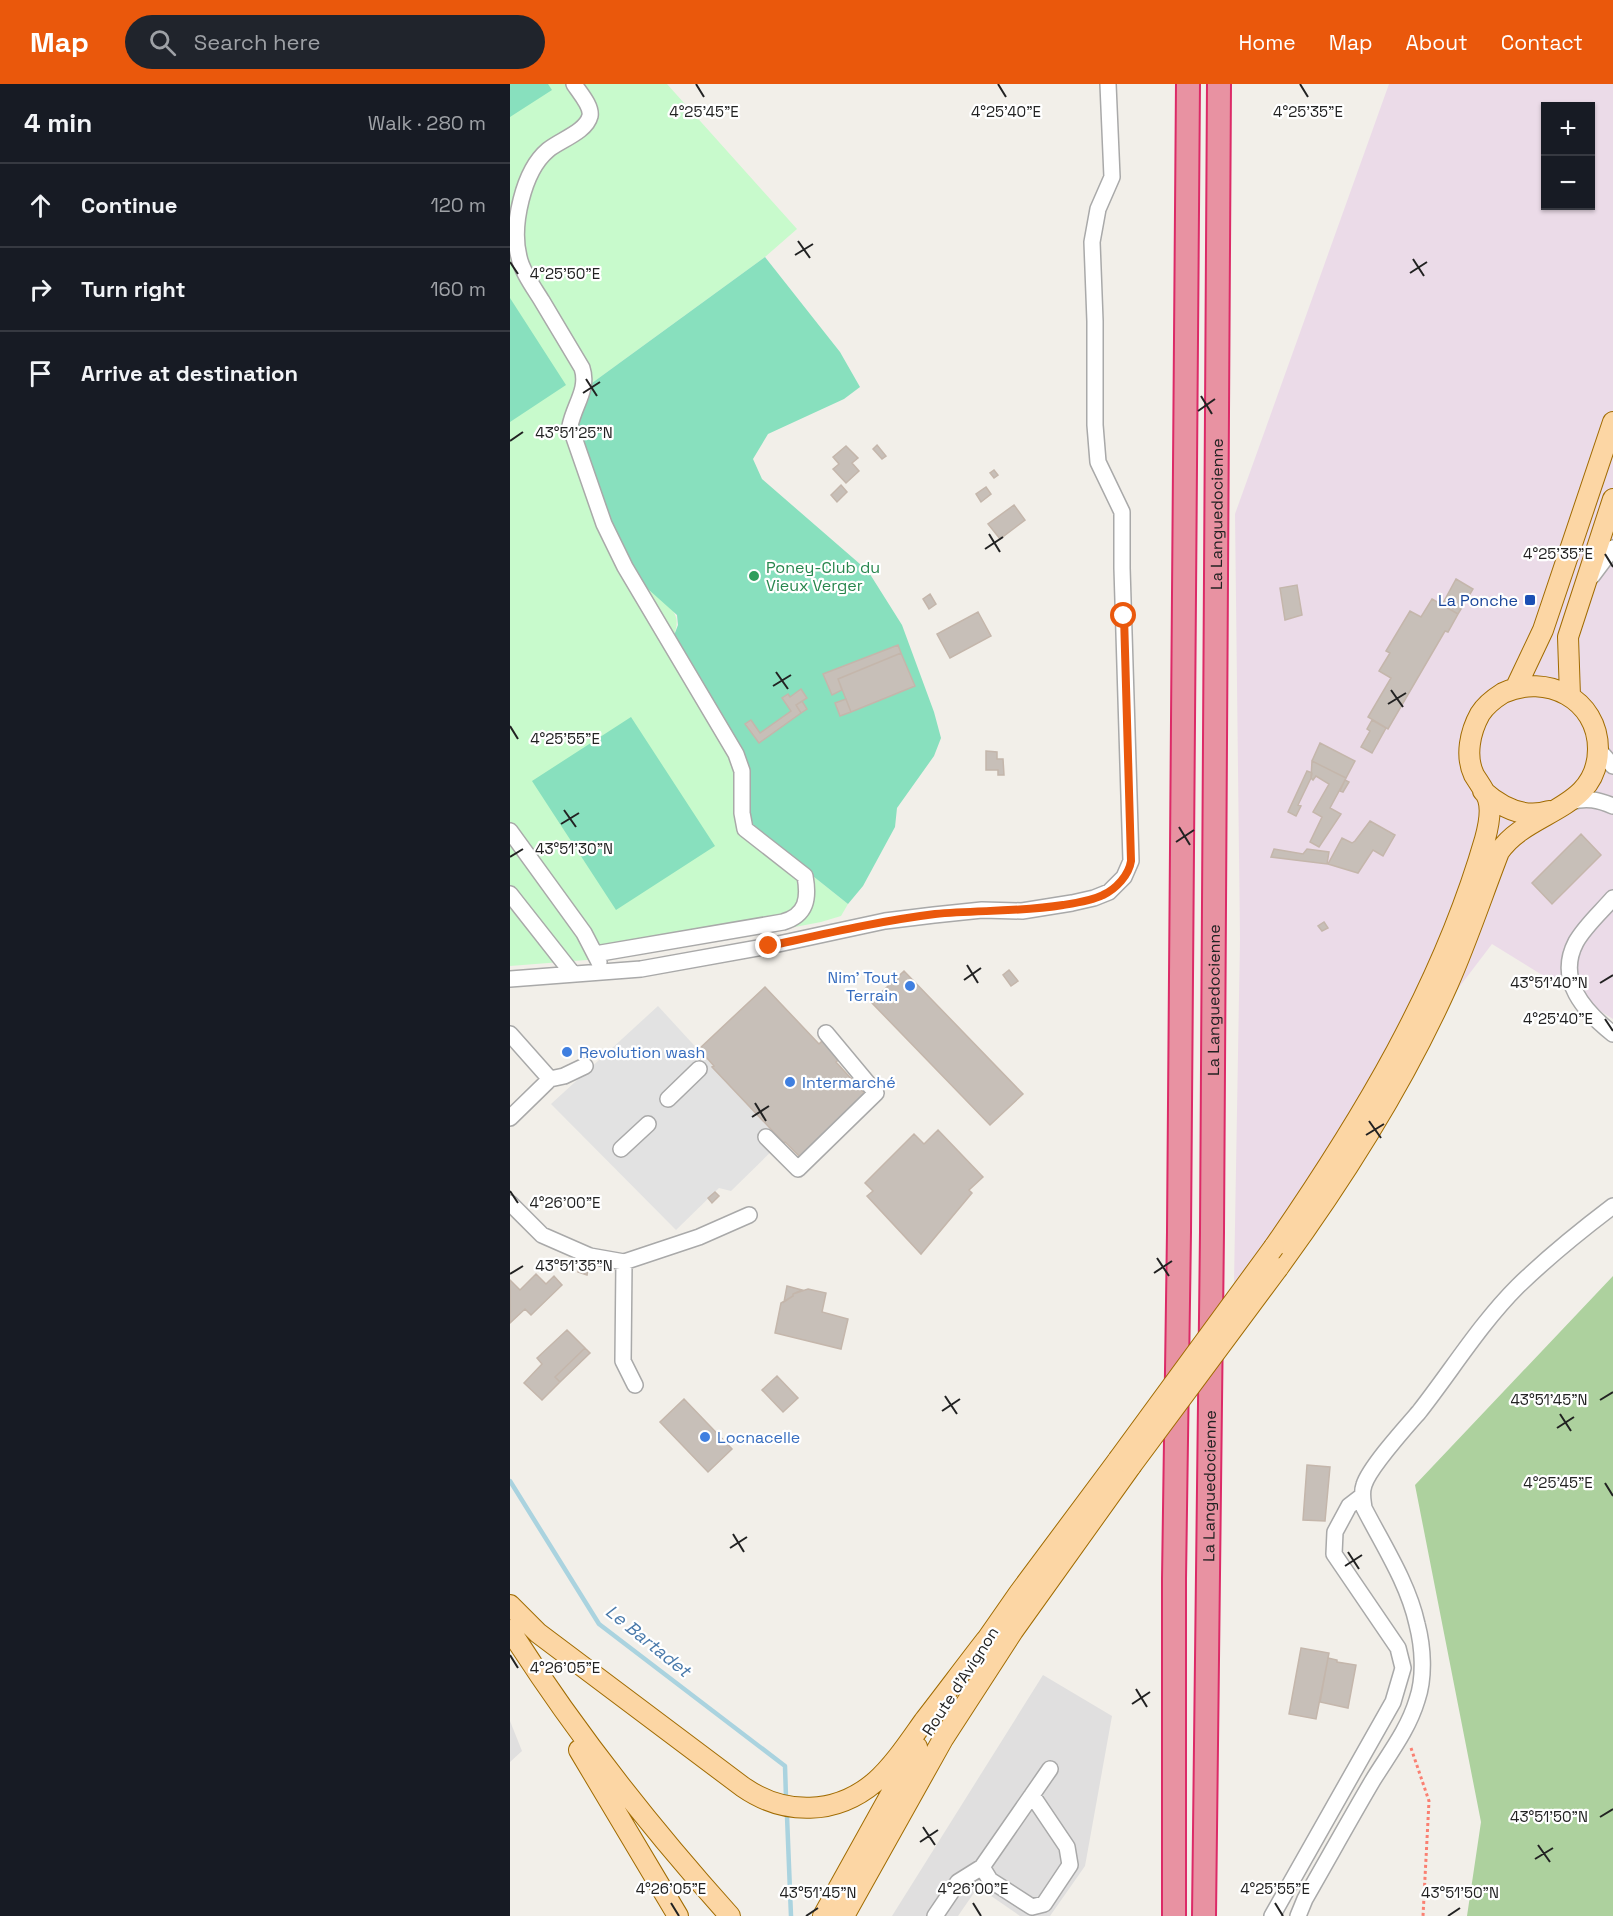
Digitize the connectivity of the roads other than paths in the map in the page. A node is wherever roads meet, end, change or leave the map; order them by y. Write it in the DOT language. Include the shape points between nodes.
graph roads {
  1 [pos="574,84"];
  2 [pos="1108,84"];
  3 [pos="1188,84"];
  4 [pos="1219,84"];
  5 [pos="1613,422"];
  6 [pos="1613,499"];
  7 [pos="1613,548"];
  8 [pos="1581,597"];
  9 [pos="1516,687"];
  10 [pos="1570,696"];
  11 [pos="1598,749"];
  12 [pos="1613,766"];
  13 [pos="1484,791"];
  14 [pos="1564,806"];
  15 [pos="1613,806"];
  16 [pos="510,831"];
  17 [pos="510,894"];
  18 [pos="1613,898"];
  19 [pos="595,954"];
  20 [pos="605,972"];
  21 [pos="573,974"];
  22 [pos="510,979"];
  23 [pos="826,1033"];
  24 [pos="510,1034"];
  25 [pos="1613,1034"];
  26 [pos="585,1066"];
  27 [pos="699,1069"];
  28 [pos="550,1079"];
  29 [pos="668,1099"];
  30 [pos="510,1118"];
  31 [pos="648,1124"];
  32 [pos="766,1137"];
  33 [pos="621,1149"];
  34 [pos="510,1203"];
  35 [pos="1613,1206"];
  36 [pos="749,1215"];
  37 [pos="624,1262"];
  38 [pos="635,1385"];
  39 [pos="1124,1463"];
  40 [pos="1362,1496"];
  41 [pos="510,1605"];
  42 [pos="513,1636"];
  43 [pos="986,1640"];
  44 [pos="1050,1769"];
  45 [pos="1032,1794"];
  46 [pos="982,1867"];
  47 [pos="678,1916"];
  48 [pos="730,1916"];
  49 [pos="823,1916"];
  50 [pos="844,1916"];
  51 [pos="936,1916"];
  52 [pos="1174,1916"];
  53 [pos="1204,1916"];
  54 [pos="1272,1916"];
  55 [pos="1298,1916"];
  1 -- 19 [label="street" via="590,110 589,118 582,128 546,152 532,170 519,207 519,258 586,378 570,426 604,524 625,567 736,754 742,771 741,813 745,829 805,876 808,891 796,918 783,922"];
  2 -- 20 [label="street" via="1112,177 1098,209 1092,242 1095,425 1098,462 1122,512 1131,861 1128,871 1108,892 1085,901 1022,911 982,910 885,921 701,958"];
  3 -- 52 [label="highway, La Languedocienne"];
  4 -- 53 [label="highway, La Languedocienne" via="1213,1209"];
  5 -- 9 [label="main road" via="1543,630"];
  6 -- 8 [label="main road"];
  7 -- 8 [label="street"];
  8 -- 10 [label="main road" via="1568,637"];
  9 -- 10 [label="main road" via="1553,688"];
  9 -- 13 [label="main road" via="1481,711 1472,730 1469,752 1473,772"];
  10 -- 11 [label="main road" via="1590,719"];
  11 -- 12 [label="street"];
  11 -- 14 [label="main road" via="1591,778"];
  13 -- 14 [label="main road" via="1511,810 1528,814"];
  13 -- 39 [label="main road, bridge" via="1489,808 1487,831 1462,906 1409,1030 1339,1151"];
  14 -- 15 [label="street" via="1580,799"];
  14 -- 39 [label="main road, bridge" via="1518,831 1505,843 1448,984 1395,1088 1336,1186 1278,1268"];
  16 -- 19 [label="street"];
  17 -- 21 [label="street"];
  18 -- 25 [label="street" via="1575,943 1569,974 1591,1016"];
  19 -- 20 [label="street"];
  20 -- 21 [label="street"];
  21 -- 22 [label="street"];
  23 -- 32 [label="street" via="876,1093 798,1169"];
  24 -- 28 [label="street"];
  26 -- 28 [label="street"];
  27 -- 29 [label="street"];
  28 -- 30 [label="street"];
  31 -- 33 [label="street"];
  34 -- 37 [label="street" via="542,1235 590,1256"];
  35 -- 40 [label="street" via="1548,1258 1486,1321 1373,1469"];
  36 -- 37 [label="street" via="699,1238"];
  37 -- 38 [label="street" via="623,1361"];
  39 -- 43 [label="main road, Route d'Avignon"];
  39 -- 50 [label="main road, Route d'Avignon" via="955,1721"];
  40 -- 54 [label="street" via="1349,1506 1335,1532 1334,1554 1398,1648 1403,1668 1394,1702"];
  40 -- 55 [label="street" via="1364,1508 1406,1589 1417,1623 1421,1654 1418,1699 1405,1729"];
  41 -- 43 [label="main road" via="538,1633 743,1787 764,1800 792,1808 837,1804 876,1781"];
  42 -- 47 [label="main road"];
  42 -- 48 [label="main road" via="611,1774"];
  43 -- 49 [label="main road, Route d'Avignon" via="917,1748"];
  44 -- 45 [label="street"];
  45 -- 46 [label="street"];
  45 -- 46 [label="street" via="1067,1847 1070,1865 1044,1904 1032,1907 990,1880"];
  46 -- 51 [label="street" via="958,1882"];
}
